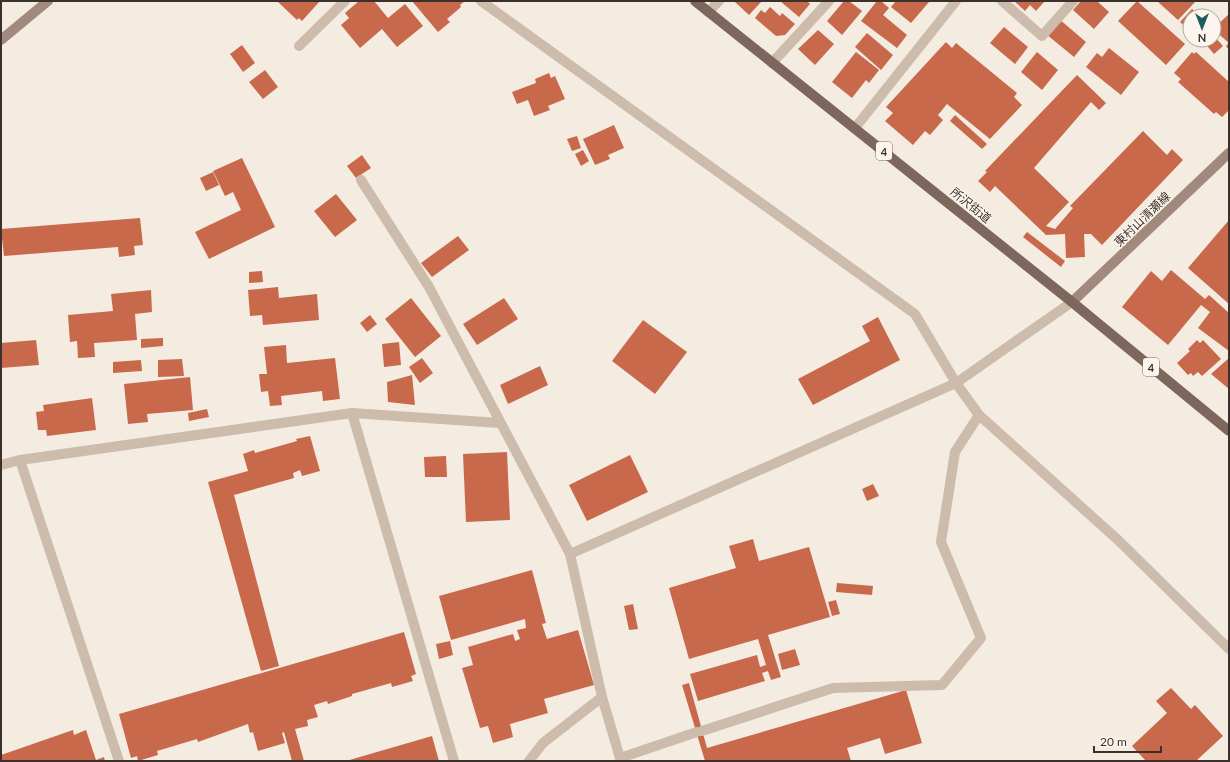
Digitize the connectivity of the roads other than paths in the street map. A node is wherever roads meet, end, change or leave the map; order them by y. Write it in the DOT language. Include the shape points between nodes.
graph roads {
  1 [pos="48,1"];
  2 [pos="345,1"];
  3 [pos="481,1"];
  4 [pos="694,1"];
  5 [pos="719,1"];
  6 [pos="829,1"];
  7 [pos="956,1"];
  8 [pos="1002,1"];
  9 [pos="1073,1"];
  10 [pos="708,12"];
  11 [pos="1,40"];
  12 [pos="299,46"];
  13 [pos="772,63"];
  14 [pos="855,128"];
  15 [pos="1229,153"];
  16 [pos="361,180"];
  17 [pos="1072,302"];
  18 [pos="956,383"];
  19 [pos="352,413"];
  20 [pos="979,415"];
  21 [pos="500,423"];
  22 [pos="1229,431"];
  23 [pos="20,460"];
  24 [pos="1,465"];
  25 [pos="570,554"];
  26 [pos="1229,649"];
  27 [pos="602,697"];
  28 [pos="119,761"];
  29 [pos="454,761"];
  30 [pos="530,761"];
  1 -- 11 [label="main road"];
  2 -- 12 [label="street"];
  3 -- 18 [label="street" via="915,314"];
  4 -- 10 [label="main road, 所沢街道 / 4"];
  5 -- 10 [label="street"];
  6 -- 13 [label="street"];
  7 -- 14 [label="street"];
  8 -- 9 [label="street" via="1042,36"];
  10 -- 13 [label="main road, 所沢街道 / 4"];
  13 -- 14 [label="main road, 所沢街道 / 4"];
  14 -- 17 [label="main road, 所沢街道 / 4"];
  15 -- 17 [label="main road, 東村山清瀬線"];
  16 -- 21 [label="street" via="429,287"];
  17 -- 18 [label="street"];
  17 -- 22 [label="main road, 所沢街道 / 4"];
  18 -- 20 [label="street"];
  18 -- 25 [label="street"];
  19 -- 21 [label="street"];
  19 -- 23 [label="street"];
  19 -- 29 [label="street"];
  20 -- 26 [label="street" via="1118,540"];
  20 -- 27 [label="street" via="955,452 941,542 981,638 942,684 833,688 620,758"];
  21 -- 25 [label="street"];
  23 -- 24 [label="street"];
  23 -- 28 [label="street"];
  25 -- 27 [label="street"];
  27 -- 30 [label="street" via="543,743"];
}
